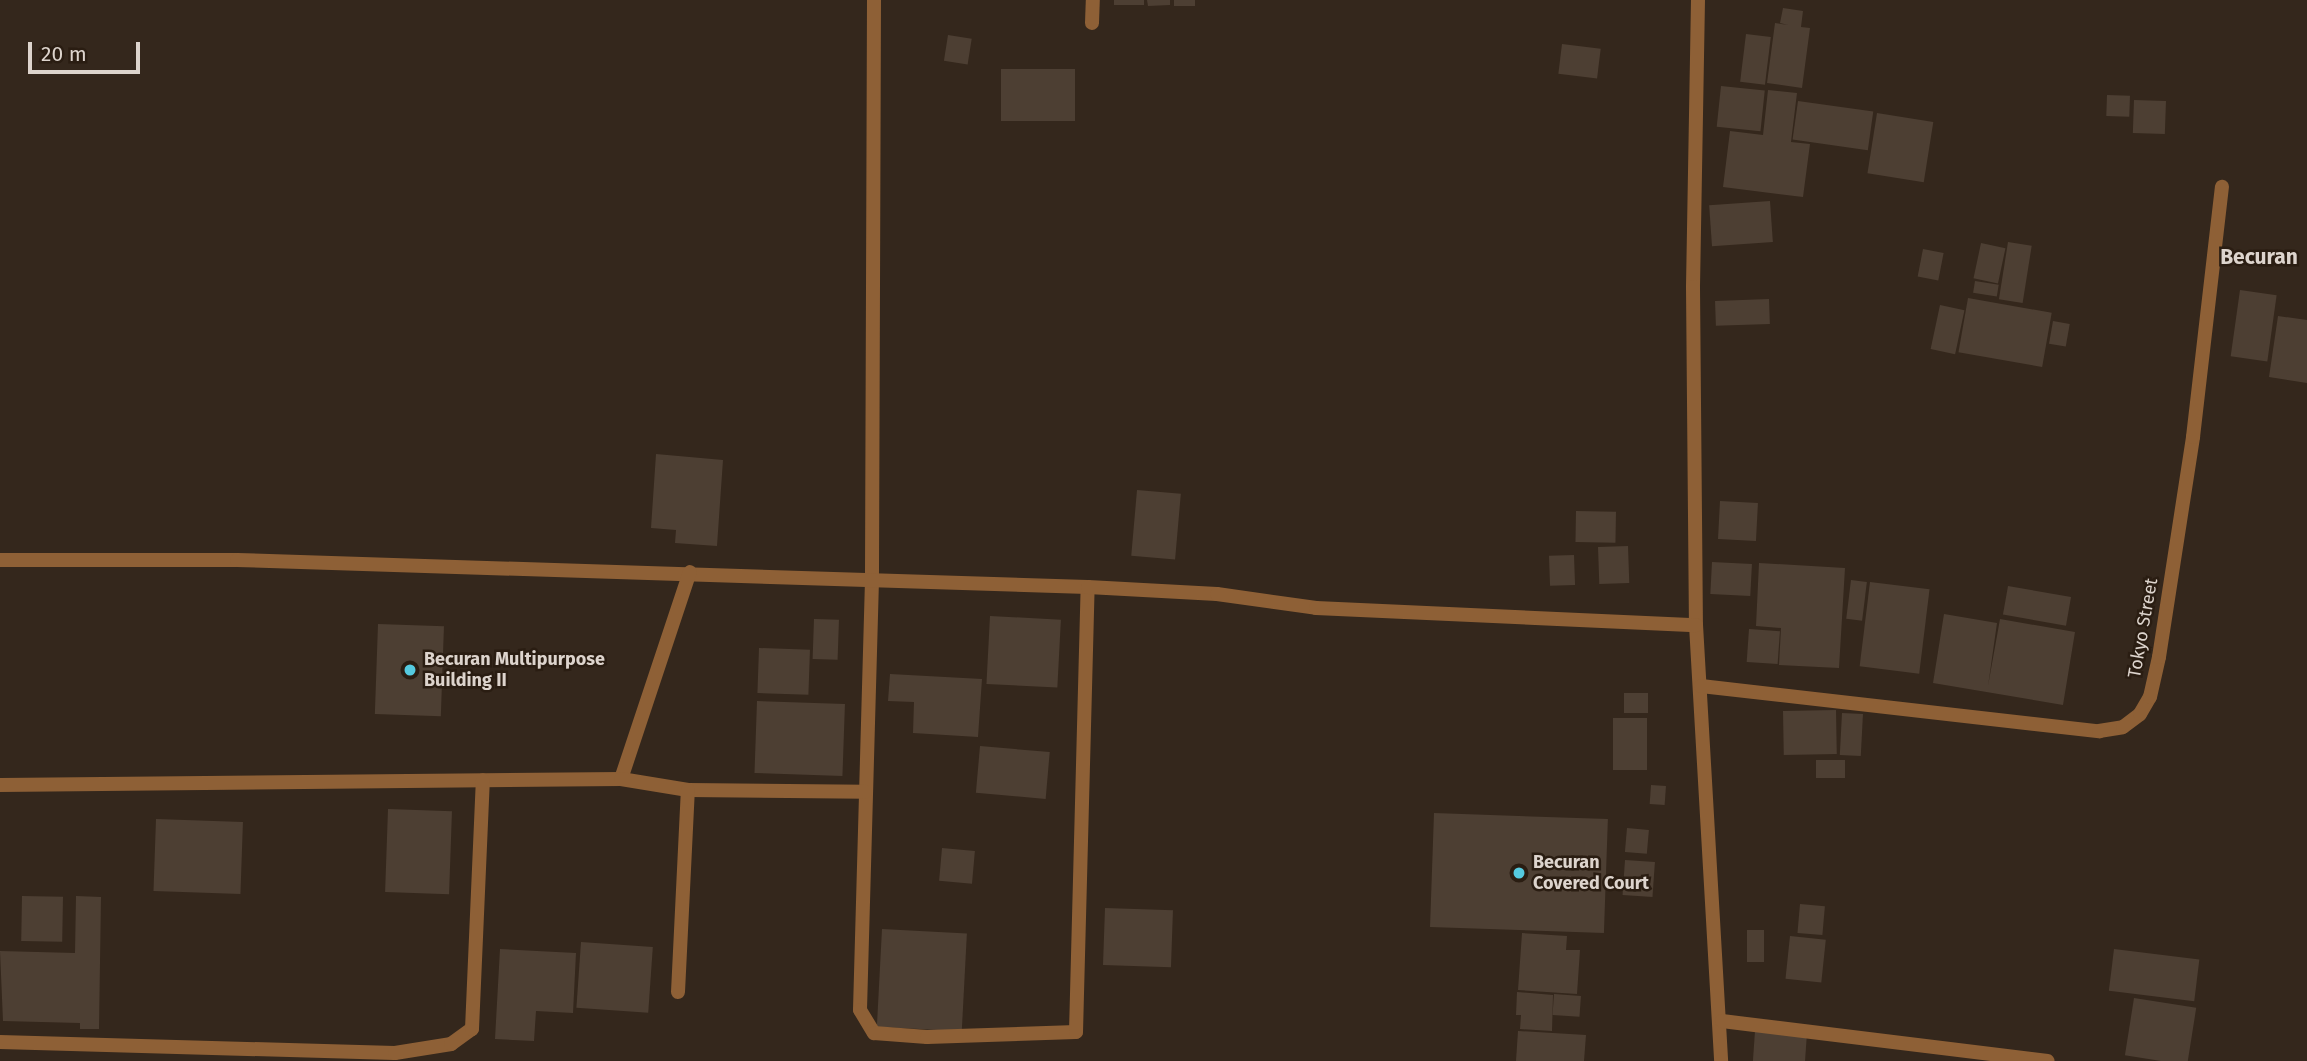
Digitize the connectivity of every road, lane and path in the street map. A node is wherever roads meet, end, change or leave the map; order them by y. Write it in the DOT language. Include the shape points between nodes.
graph roads {
  1 [pos="874,0"];
  2 [pos="1093,0"];
  3 [pos="1698,0"];
  4 [pos="1092,23"];
  5 [pos="2222,187"];
  6 [pos="0,560"];
  7 [pos="690,572"];
  8 [pos="872,580"];
  9 [pos="1088,587"];
  10 [pos="1696,625"];
  11 [pos="1700,686"];
  12 [pos="621,779"];
  13 [pos="483,780"];
  14 [pos="0,785"];
  15 [pos="688,790"];
  16 [pos="865,792"];
  17 [pos="678,992"];
  18 [pos="1722,1021"];
  19 [pos="0,1042"];
  20 [pos="1721,1061"];
  21 [pos="2048,1061"];
  1 -- 8 [label="street"];
  2 -- 4 [label="street"];
  3 -- 10 [label="street" via="1693,287"];
  5 -- 11 [label="street, Tokyo Street" via="2193,437 2159,657 2150,697 2140,714 2123,727 2099,731 1903,705"];
  6 -- 7 [label="street" via="237,559"];
  7 -- 8 [label="street"];
  7 -- 12 [label="street"];
  8 -- 9 [label="street"];
  8 -- 16 [label="street"];
  9 -- 10 [label="street" via="1217,594 1316,608"];
  9 -- 16 [label="street" via="1076,1032 888,1037 874,1033 864,1023 860,1010"];
  10 -- 11 [label="street"];
  11 -- 18 [label="street"];
  12 -- 13 [label="street"];
  12 -- 15 [label="street"];
  13 -- 14 [label="street"];
  13 -- 19 [label="street" via="472,1030 451,1044 395,1053"];
  15 -- 16 [label="street"];
  15 -- 17 [label="street"];
  18 -- 20 [label="street"];
  18 -- 21 [label="street"];
}
